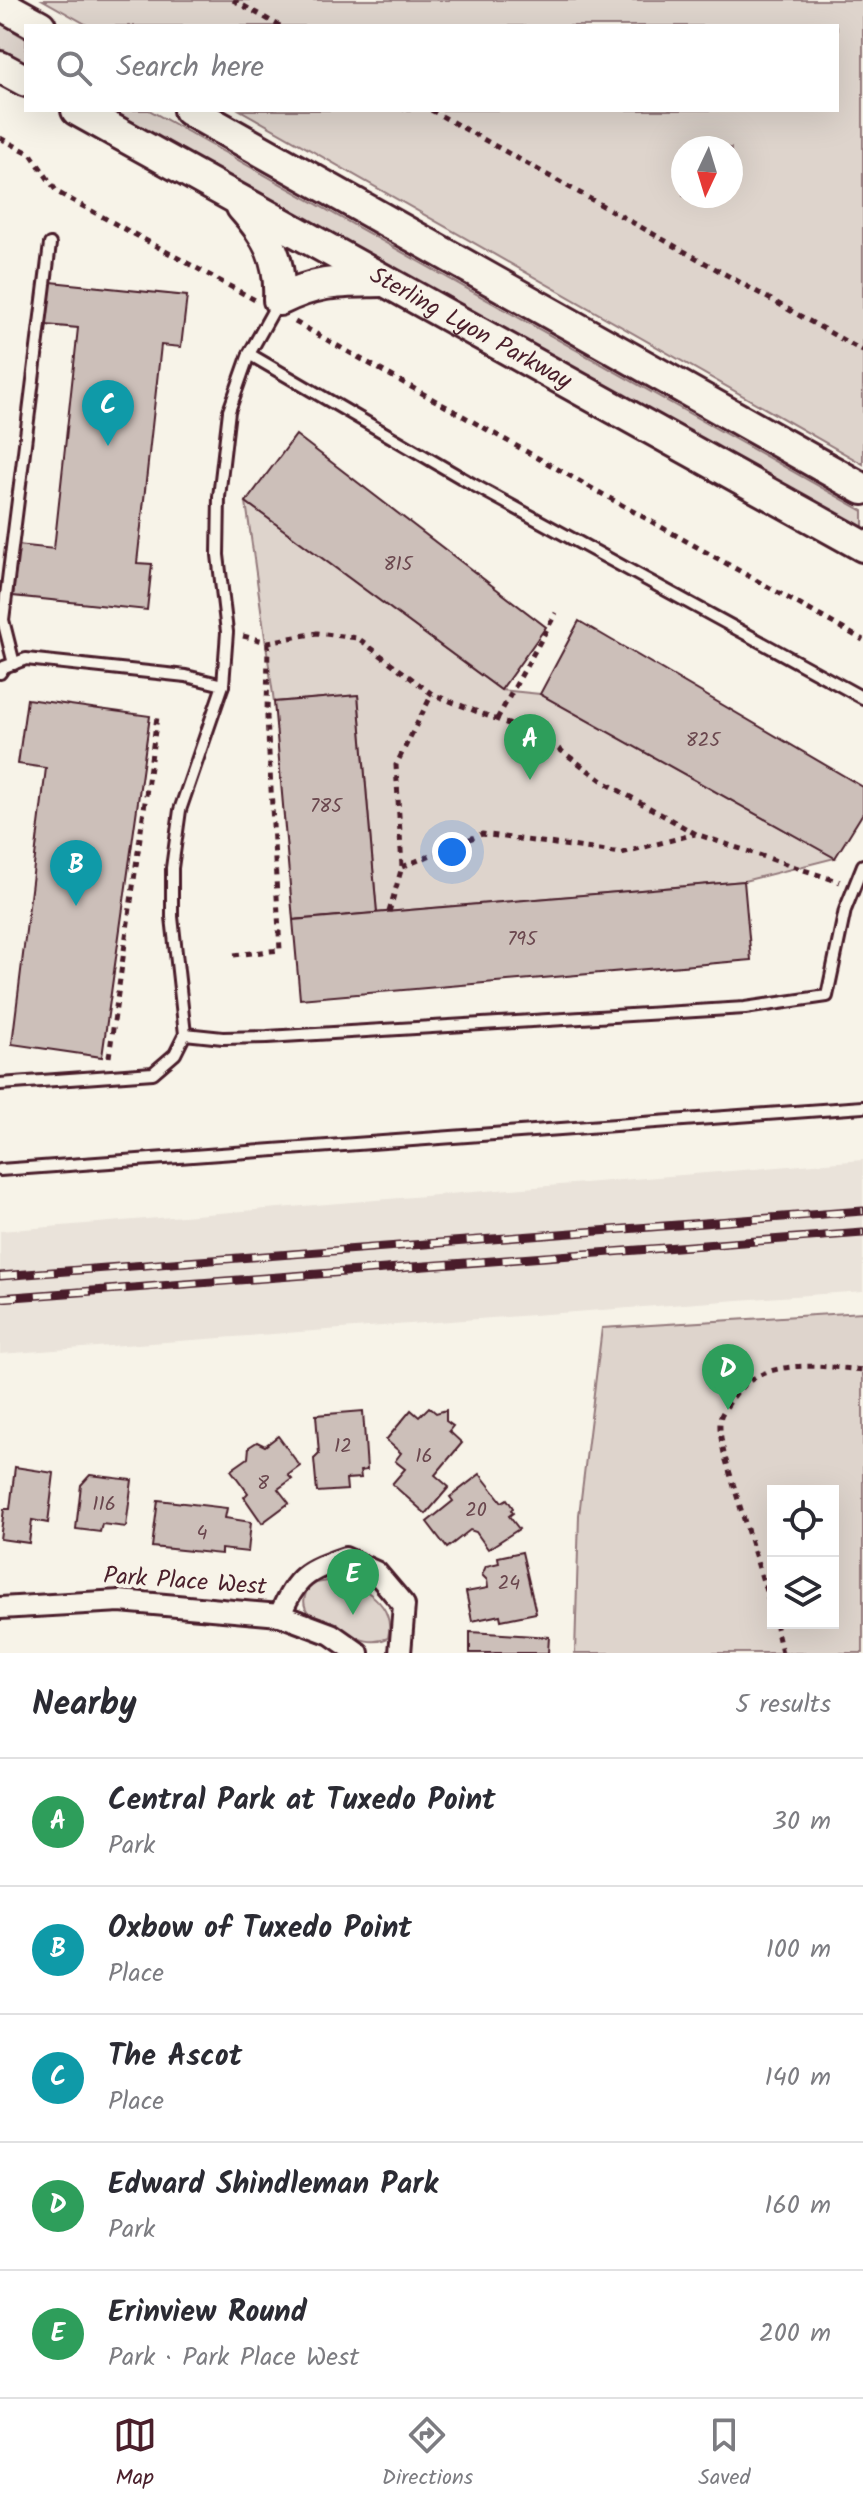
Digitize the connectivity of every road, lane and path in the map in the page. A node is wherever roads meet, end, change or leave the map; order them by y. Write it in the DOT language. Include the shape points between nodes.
graph roads {
  1 [pos="233,0"];
  2 [pos="0,4"];
  3 [pos="36,24"];
  4 [pos="276,24"];
  5 [pos="0,67"];
  6 [pos="24,80"];
  7 [pos="81,112"];
  8 [pos="193,112"];
  9 [pos="435,112"];
  10 [pos="0,138"];
  11 [pos="232,196"];
  12 [pos="50,244"];
  13 [pos="385,281"];
  14 [pos="276,305"];
  15 [pos="863,351"];
  16 [pos="249,354"];
  17 [pos="863,489"];
  18 [pos="863,546"];
  19 [pos="556,613"];
  20 [pos="227,632"];
  21 [pos="863,640"];
  22 [pos="268,642"];
  23 [pos="14,664"];
  24 [pos="0,673"];
  25 [pos="223,685"];
  26 [pos="432,694"];
  27 [pos="863,698"];
  28 [pos="157,717"];
  29 [pos="497,719"];
  30 [pos="696,834"];
  31 [pos="863,865"];
  32 [pos="402,867"];
  33 [pos="855,887"];
  34 [pos="389,912"];
  35 [pos="234,955"];
  36 [pos="185,1034"];
  37 [pos="109,1057"];
  38 [pos="0,1084"];
  39 [pos="863,1107"];
  40 [pos="0,1170"];
  41 [pos="863,1370"];
  42 [pos="767,1594"];
  43 [pos="0,1608"];
  44 [pos="280,1615"];
  45 [pos="776,1629"];
  46 [pos="358,1653"];
  47 [pos="400,1653"];
  48 [pos="782,1653"];
  1 -- 4 [label="path"];
  2 -- 3 [label="main road"];
  5 -- 6 [label="main road"];
  7 -- 11 [label="main road, Sterling Lyon Parkway"];
  8 -- 17 [label="main road"];
  9 -- 15 [label="path"];
  10 -- 14 [label="path" via="31,154 57,192"];
  11 -- 13 [label="main road, Sterling Lyon Parkway"];
  11 -- 14 [label="main road" via="273,250 279,267"];
  12 -- 23 [label="lane" via="3,620"];
  13 -- 14 [label="main road" via="322,283"];
  13 -- 18 [label="main road, Sterling Lyon Parkway"];
  14 -- 16 [label="lane"];
  14 -- 21 [label="path"];
  16 -- 20 [label="lane" via="229,411 219,497 218,555"];
  16 -- 27 [label="lane" via="472,484"];
  19 -- 29 [label="path"];
  20 -- 22 [label="path"];
  20 -- 25 [label="lane"];
  22 -- 26 [label="path" via="317,633 358,638"];
  22 -- 35 [label="path" via="280,950"];
  23 -- 24 [label="lane"];
  23 -- 25 [label="lane" via="26,659 186,676"];
  25 -- 36 [label="lane" via="180,810 172,868"];
  26 -- 29 [label="path"];
  26 -- 32 [label="path" via="396,765"];
  28 -- 37 [label="path"];
  29 -- 30 [label="path" via="544,738 604,782"];
  30 -- 32 [label="path" via="622,853 482,834"];
  30 -- 33 [label="path"];
  31 -- 33 [label="lane"];
  32 -- 34 [label="path"];
  33 -- 36 [label="lane" via="827,996 745,1008 315,1034"];
  36 -- 38 [label="lane" via="175,1054 153,1073"];
  39 -- 40 [label="lane"];
  41 -- 42 [label="path" via="813,1365 763,1371 737,1390 722,1415 724,1454"];
  43 -- 44 [label="street, Park Place West" via="120,1601"];
  44 -- 46 [label="street, Park Place West" via="331,1634"];
  44 -- 47 [label="street" via="290,1591 312,1569 345,1558 376,1572 404,1605"];
  45 -- 48 [label="path"];
}
